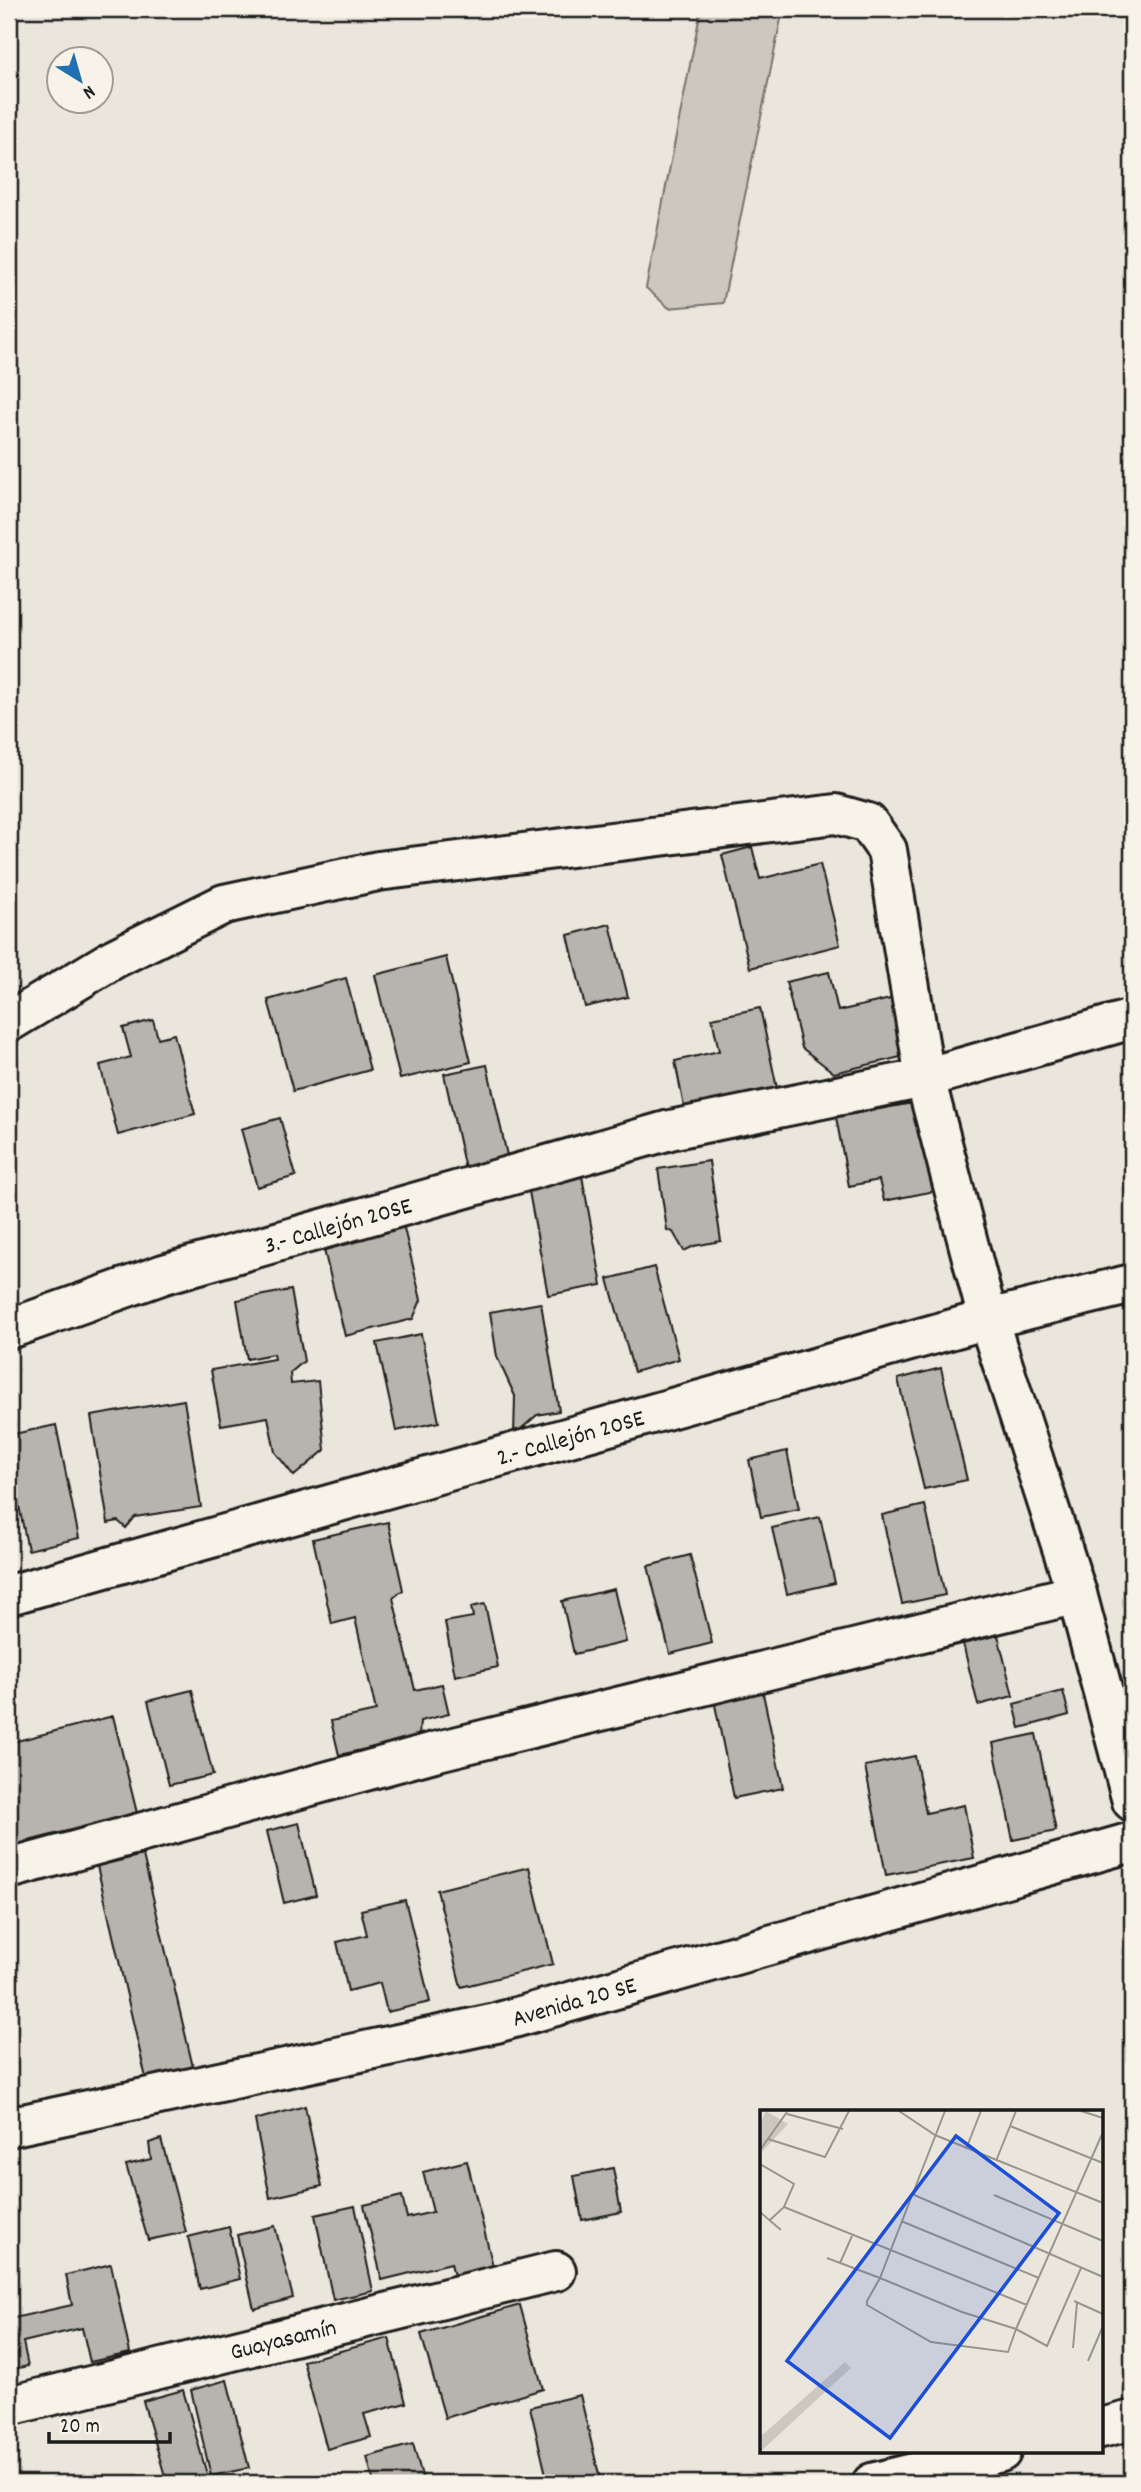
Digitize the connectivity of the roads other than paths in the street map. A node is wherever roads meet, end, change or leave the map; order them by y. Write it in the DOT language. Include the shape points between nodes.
graph roads {
  1 [pos="1132,1019"];
  2 [pos="9,1022"];
  3 [pos="925,1078"];
  4 [pos="1132,1284"];
  5 [pos="988,1319"];
  6 [pos="9,1329"];
  7 [pos="1077,1594"];
  8 [pos="9,1595"];
  9 [pos="1132,1801"];
  10 [pos="1132,1842"];
  11 [pos="9,1869"];
  12 [pos="9,2127"];
  13 [pos="556,2271"];
  14 [pos="9,2406"];
  15 [pos="1132,2420"];
  16 [pos="1102,2428"];
  17 [pos="993,2454"];
  18 [pos="1002,2454"];
  19 [pos="872,2483"];
  20 [pos="1009,2483"];
  1 -- 3 [label="street, 3.- Callejón 20SE"];
  2 -- 3 [label="street" via="115,958 224,904 378,872 836,814 867,823 887,850"];
  3 -- 5 [label="street"];
  3 -- 6 [label="street, 3.- Callejón 20SE" via="670,1130 164,1274"];
  4 -- 5 [label="street, 2.- Callejón 20SE"];
  5 -- 7 [label="street"];
  5 -- 8 [label="street, 2.- Callejón 20SE"];
  7 -- 9 [label="street"];
  7 -- 11 [label="street" via="434,1752"];
  10 -- 12 [label="street, Avenida 20 SE" via="496,2024"];
  13 -- 14 [label="street, Guayasamín"];
  15 -- 16 [label="street"];
  17 -- 19 [label="street"];
  18 -- 20 [label="street"];
}
